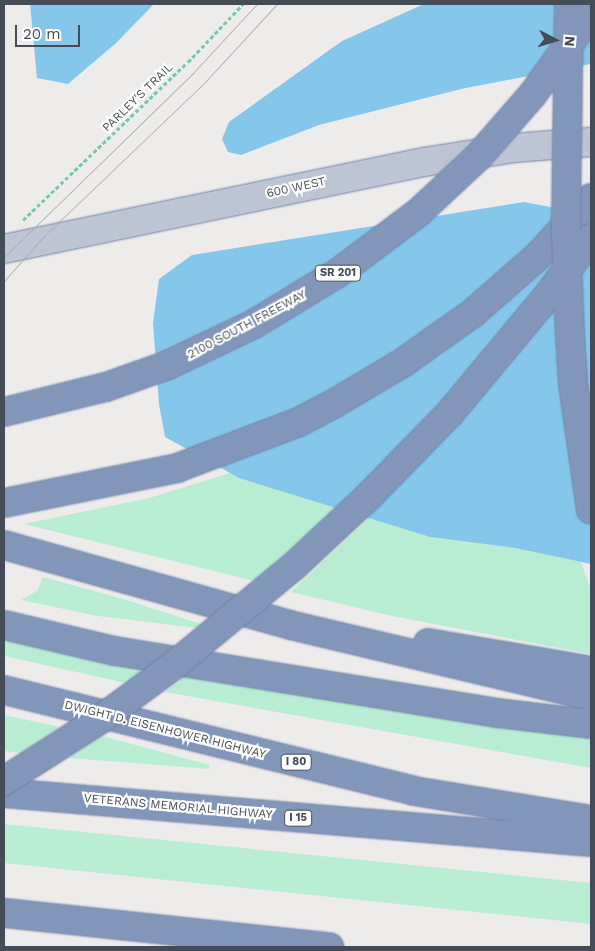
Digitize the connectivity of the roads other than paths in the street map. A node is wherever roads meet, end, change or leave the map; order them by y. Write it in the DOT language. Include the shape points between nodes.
graph roads {
  1 [pos="569,4"];
  2 [pos="591,14"];
  3 [pos="591,142"];
  4 [pos="591,198"];
  5 [pos="591,238"];
  6 [pos="4,249"];
  7 [pos="4,412"];
  8 [pos="4,503"];
  9 [pos="591,510"];
  10 [pos="4,545"];
  11 [pos="4,625"];
  12 [pos="290,625"];
  13 [pos="591,671"];
  14 [pos="4,690"];
  15 [pos="591,696"];
  16 [pos="591,724"];
  17 [pos="4,780"];
  18 [pos="4,793"];
  19 [pos="591,820"];
  20 [pos="591,842"];
  21 [pos="4,913"];
  22 [pos="329,947"];
  1 -- 9 [label="highway, bridge" via="566,232 570,335 577,418"];
  2 -- 7 [label="highway, 2100 SOUTH FREEWAY / SR 201, bridge" via="533,94 478,157 419,212 338,273 261,320 174,362 106,387"];
  3 -- 6 [label="street, 600 WEST" via="513,148 424,162"];
  4 -- 8 [label="highway" via="539,255 473,313 401,364 328,406 222,453 177,468"];
  5 -- 17 [label="highway, bridge" via="450,413 356,509 174,666 98,721"];
  10 -- 12 [label="highway"];
  11 -- 16 [label="highway" via="115,651 477,710"];
  12 -- 13 [label="highway" via="450,646"];
  12 -- 15 [label="highway"];
  14 -- 19 [label="highway, DWIGHT D. EISENHOWER HIGHWAY / I 80" via="414,791"];
  18 -- 20 [label="highway, VETERANS MEMORIAL HIGHWAY / I 15"];
  21 -- 22 [label="highway"];
}
